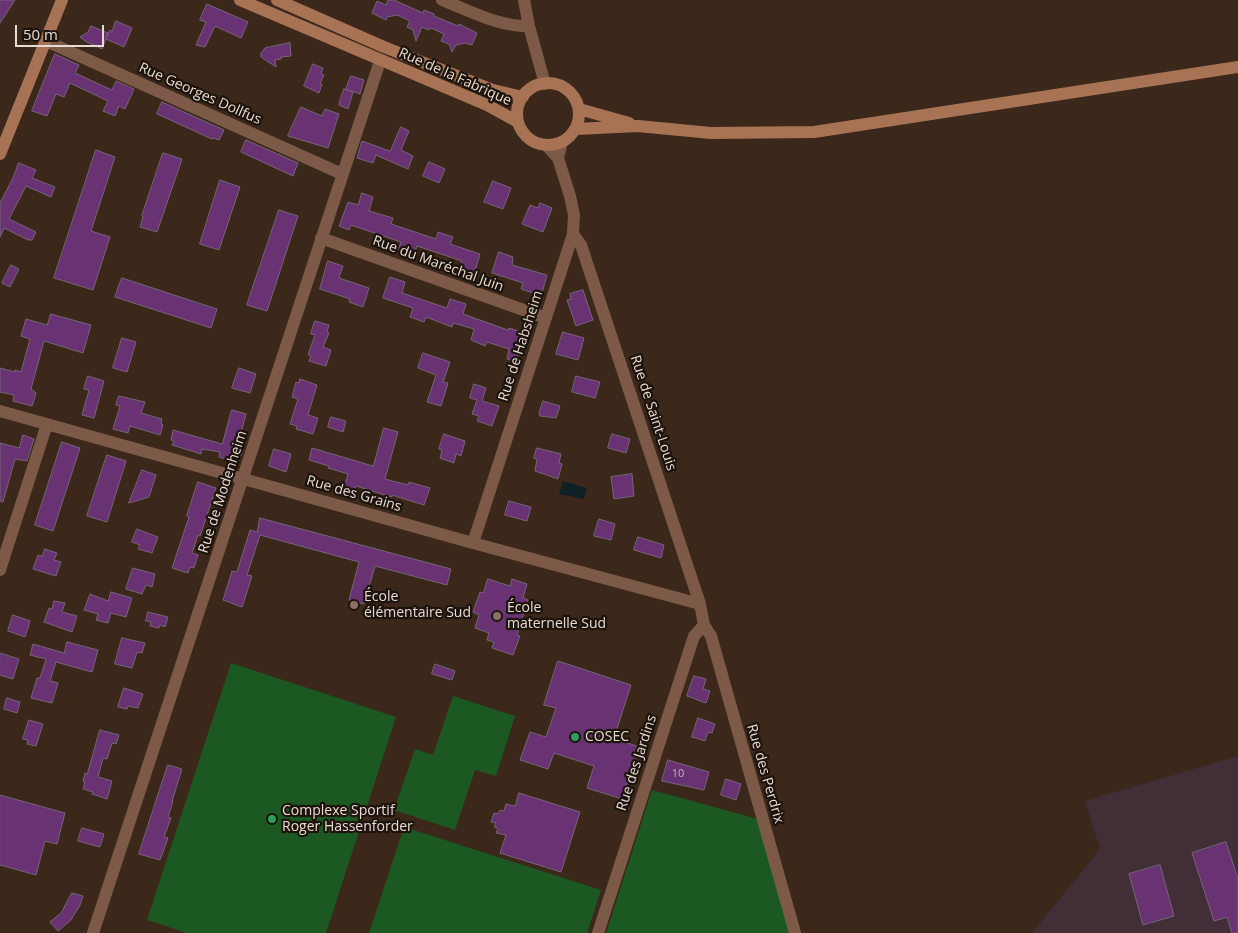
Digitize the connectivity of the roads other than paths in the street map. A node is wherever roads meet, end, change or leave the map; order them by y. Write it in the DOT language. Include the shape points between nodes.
graph roads {
  1 [pos="240,0"];
  2 [pos="277,0"];
  3 [pos="442,0"];
  4 [pos="524,0"];
  5 [pos="63,1"];
  6 [pos="529,26"];
  7 [pos="46,41"];
  8 [pos="384,47"];
  9 [pos="380,61"];
  10 [pos="1238,67"];
  11 [pos="545,84"];
  12 [pos="523,97"];
  13 [pos="579,109"];
  14 [pos="518,122"];
  15 [pos="638,126"];
  16 [pos="576,129"];
  17 [pos="562,142"];
  18 [pos="546,145"];
  19 [pos="0,154"];
  20 [pos="558,158"];
  21 [pos="342,174"];
  22 [pos="573,234"];
  23 [pos="321,238"];
  24 [pos="546,318"];
  25 [pos="0,411"];
  26 [pos="47,424"];
  27 [pos="244,478"];
  28 [pos="473,543"];
  29 [pos="0,570"];
  30 [pos="700,604"];
  31 [pos="704,625"];
  32 [pos="93,933"];
  33 [pos="598,933"];
  34 [pos="795,933"];
  1 -- 9 [label="main road, Rue de la Fabrique"];
  2 -- 8 [label="main road, Rue de la Fabrique"];
  3 -- 6 [label="street" via="502,23"];
  4 -- 6 [label="street"];
  5 -- 7 [label="main road"];
  6 -- 11 [label="street"];
  7 -- 19 [label="main road"];
  7 -- 21 [label="street, Rue Georges Dollfus"];
  8 -- 9 [label="main road, Rue de la Fabrique"];
  8 -- 12 [label="main road, Rue de la Fabrique" via="493,90"];
  9 -- 14 [label="main road, Rue de la Fabrique" via="494,108"];
  9 -- 21 [label="street, Rue de Modenheim"];
  10 -- 15 [label="main road" via="814,132 711,133"];
  11 -- 12 [label="main road" via="536,86"];
  11 -- 13 [label="main road" via="563,87 576,100"];
  12 -- 14 [label="main road" via="518,109"];
  13 -- 15 [label="main road"];
  13 -- 16 [label="main road"];
  14 -- 18 [label="main road" via="532,140"];
  15 -- 16 [label="main road"];
  16 -- 17 [label="main road"];
  17 -- 18 [label="main road"];
  17 -- 20 [label="street"];
  18 -- 20 [label="street, Rue de Habsheim"];
  20 -- 22 [label="street, Rue de Habsheim" via="574,215"];
  21 -- 23 [label="street, Rue de Modenheim"];
  22 -- 24 [label="street, Rue de Habsheim"];
  22 -- 30 [label="street, Rue de Saint-Louis" via="582,245"];
  23 -- 24 [label="street, Rue du Maréchal Juin"];
  23 -- 27 [label="street, Rue de Modenheim"];
  24 -- 28 [label="street, Rue de Habsheim"];
  25 -- 26 [label="street, Rue des Grains"];
  26 -- 27 [label="street, Rue des Grains"];
  26 -- 29 [label="street"];
  27 -- 28 [label="street, Rue des Grains"];
  27 -- 32 [label="street, Rue de Modenheim"];
  28 -- 30 [label="street, Rue des Grains"];
  30 -- 31 [label="street"];
  31 -- 33 [label="street, Rue des Jardins" via="694,636"];
  31 -- 34 [label="street, Rue des Perdrix" via="710,636"];
}
